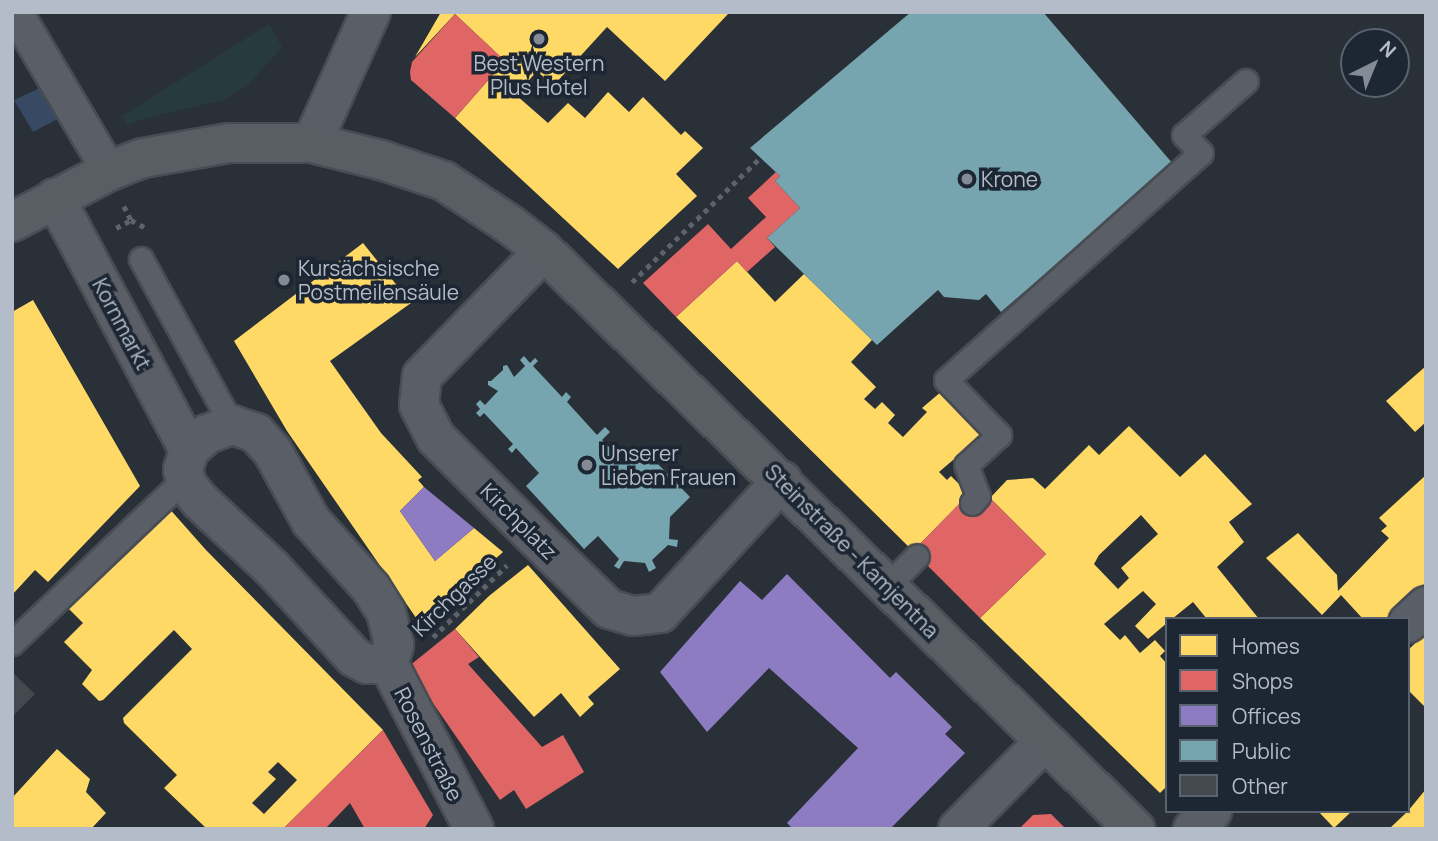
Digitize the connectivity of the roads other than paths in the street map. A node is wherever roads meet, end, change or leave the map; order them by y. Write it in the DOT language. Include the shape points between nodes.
graph roads {
  1 [pos="15,12"];
  2 [pos="371,12"];
  3 [pos="1246,81"];
  4 [pos="312,143"];
  5 [pos="109,171"];
  6 [pos="55,198"];
  7 [pos="12,222"];
  8 [pos="544,251"];
  9 [pos="141,259"];
  10 [pos="232,425"];
  11 [pos="187,464"];
  12 [pos="782,481"];
  13 [pos="972,503"];
  14 [pos="917,556"];
  15 [pos="887,586"];
  16 [pos="1426,606"];
  17 [pos="1410,621"];
  18 [pos="12,643"];
  19 [pos="390,667"];
  20 [pos="1045,741"];
  21 [pos="1210,813"];
  22 [pos="461,823"];
  23 [pos="958,829"];
  24 [pos="1135,829"];
  25 [pos="1193,829"];
  1 -- 5 [label="street"];
  2 -- 4 [label="street"];
  3 -- 13 [label="lane" via="1184,135 1201,153 946,380 999,435 966,465 978,496"];
  4 -- 5 [label="main road, Steinstraße - Kamjentna" via="229,144 143,158"];
  4 -- 8 [label="main road, Steinstraße - Kamjentna" via="444,181"];
  5 -- 6 [label="main road, Steinstraße - Kamjentna"];
  6 -- 7 [label="main road, Steinstraße - Kamjentna"];
  6 -- 11 [label="street, Kornmarkt"];
  8 -- 12 [label="main road, Steinstraße - Kamjentna"];
  8 -- 12 [label="street, Kirchplatz" via="422,376 419,405 436,438 609,609 633,616 660,613"];
  9 -- 10 [label="lane"];
  10 -- 11 [label="street" via="207,434"];
  10 -- 19 [label="street" via="256,433 273,452 310,521 371,588 393,634"];
  11 -- 18 [label="lane"];
  11 -- 19 [label="street, Kornmarkt" via="200,501 272,568 354,657"];
  12 -- 15 [label="main road, Steinstraße - Kamjentna"];
  14 -- 15 [label="lane"];
  15 -- 20 [label="main road, Steinstraße - Kamjentna"];
  16 -- 17 [label="street"];
  19 -- 22 [label="street, Rosenstraße"];
  20 -- 23 [label="street"];
  20 -- 24 [label="main road, Steinstraße - Kamjentna"];
  21 -- 25 [label="street"];
}
